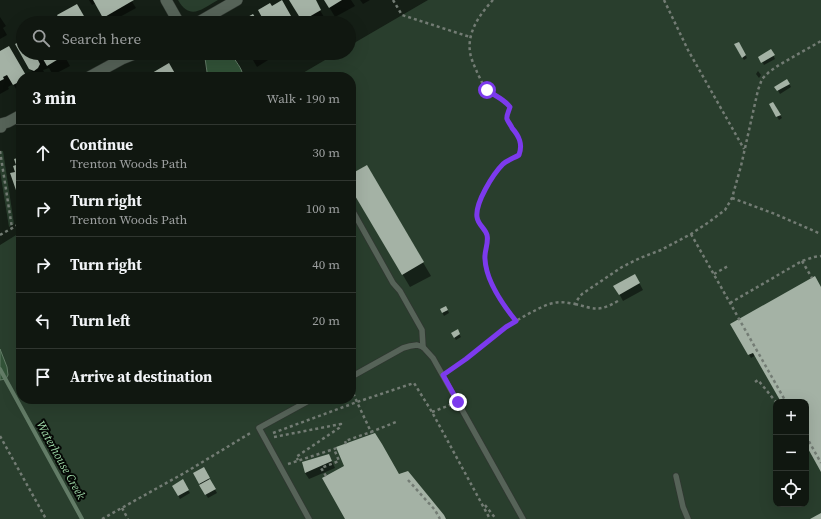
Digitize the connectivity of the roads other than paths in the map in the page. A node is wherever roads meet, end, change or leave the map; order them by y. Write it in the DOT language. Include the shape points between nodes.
graph roads {
  1 [pos="166,0"];
  2 [pos="237,0"];
  3 [pos="175,16"];
  4 [pos="209,16"];
  5 [pos="120,60"];
  6 [pos="98,72"];
  7 [pos="16,118"];
  8 [pos="0,124"];
  9 [pos="356,217"];
  10 [pos="423,347"];
  11 [pos="356,374"];
  12 [pos="303,404"];
  13 [pos="676,476"];
  14 [pos="309,519"];
  15 [pos="523,519"];
  16 [pos="688,519"];
  1 -- 3 [label="street"];
  2 -- 4 [label="street"];
  5 -- 6 [label="street"];
  7 -- 8 [label="street"];
  9 -- 10 [label="lane" via="422,330"];
  10 -- 11 [label="lane" via="417,345 403,348"];
  10 -- 15 [label="lane" via="443,375"];
  12 -- 14 [label="lane" via="259,428"];
  13 -- 16 [label="lane"];
}
